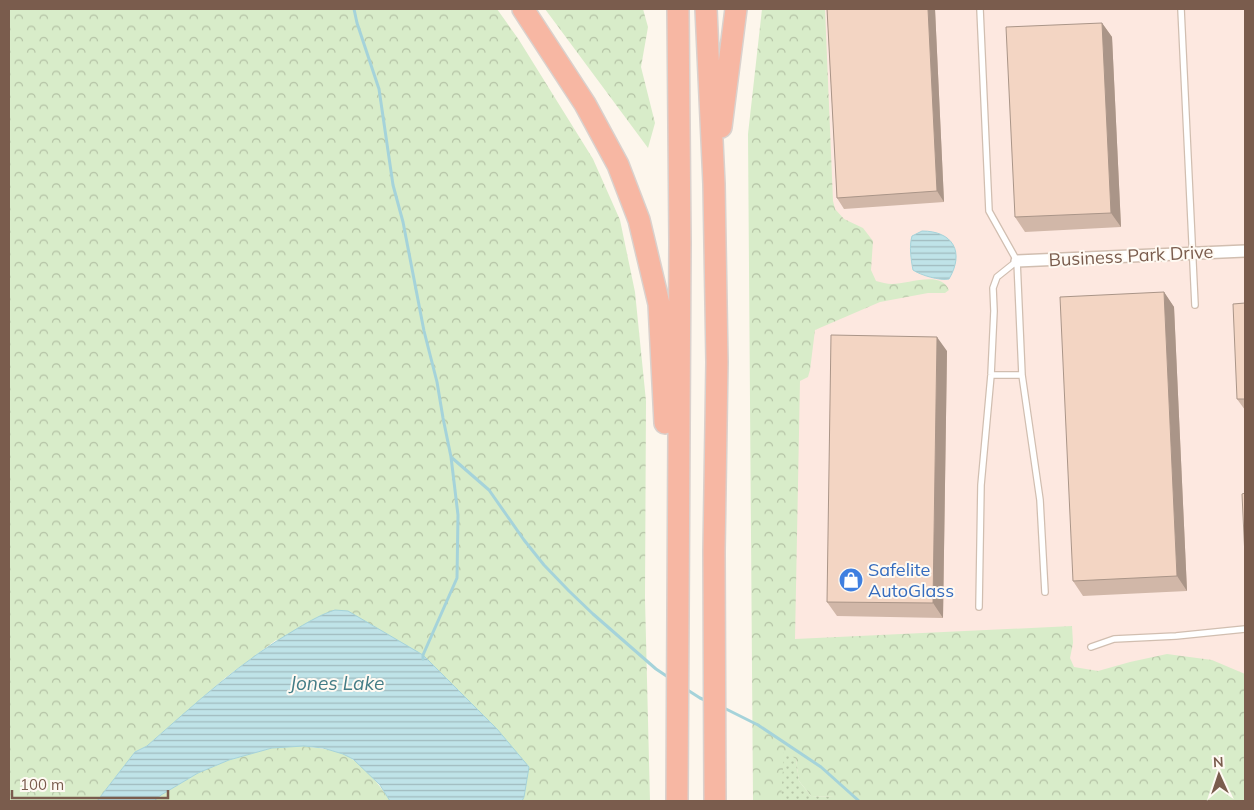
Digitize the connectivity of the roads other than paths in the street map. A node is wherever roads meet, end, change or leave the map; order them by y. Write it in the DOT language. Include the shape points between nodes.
graph roads {
  1 [pos="523,9"];
  2 [pos="678,9"];
  3 [pos="706,9"];
  4 [pos="736,9"];
  5 [pos="980,9"];
  6 [pos="1181,9"];
  7 [pos="714,184"];
  8 [pos="1245,250"];
  9 [pos="1193,253"];
  10 [pos="1017,261"];
  11 [pos="1196,305"];
  12 [pos="991,375"];
  13 [pos="1022,375"];
  14 [pos="678,499"];
  15 [pos="1045,592"];
  16 [pos="979,607"];
  17 [pos="1245,629"];
  18 [pos="1091,647"];
  19 [pos="678,801"];
  20 [pos="716,801"];
  1 -- 14 [label="highway" via="585,104 618,165 639,220 659,304 667,453"];
  2 -- 14 [label="highway"];
  3 -- 7 [label="highway"];
  4 -- 7 [label="highway"];
  5 -- 10 [label="lane" via="990,211"];
  6 -- 9 [label="lane"];
  7 -- 20 [label="highway"];
  8 -- 9 [label="street, Business Park Drive"];
  9 -- 10 [label="street, Business Park Drive"];
  9 -- 11 [label="lane"];
  10 -- 12 [label="lane" via="997,277 993,288"];
  10 -- 13 [label="lane"];
  12 -- 13 [label="lane"];
  12 -- 16 [label="lane" via="981,485"];
  13 -- 15 [label="lane" via="1040,500"];
  14 -- 19 [label="highway"];
  17 -- 18 [label="lane" via="1114,639"];
}
